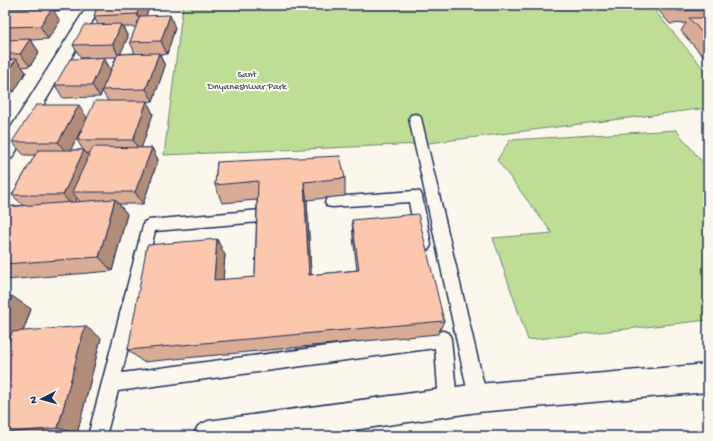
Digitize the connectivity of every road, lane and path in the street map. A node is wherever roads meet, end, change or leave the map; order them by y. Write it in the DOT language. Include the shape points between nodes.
graph roads {
  1 [pos="67,5"];
  2 [pos="95,5"];
  3 [pos="5,10"];
  4 [pos="416,118"];
  5 [pos="5,153"];
  6 [pos="332,202"];
  7 [pos="260,216"];
  8 [pos="427,257"];
  9 [pos="708,378"];
  10 [pos="111,383"];
  11 [pos="478,398"];
  12 [pos="448,402"];
  13 [pos="97,436"];
  14 [pos="208,436"];
  1 -- 3 [label="street"];
  2 -- 5 [label="street"];
  4 -- 11 [label="lane"];
  6 -- 8 [label="lane" via="415,196"];
  7 -- 10 [label="lane" via="149,226"];
  9 -- 11 [label="street"];
  10 -- 12 [label="lane" via="442,332"];
  10 -- 13 [label="lane"];
  11 -- 12 [label="street"];
  12 -- 14 [label="street"];
}
